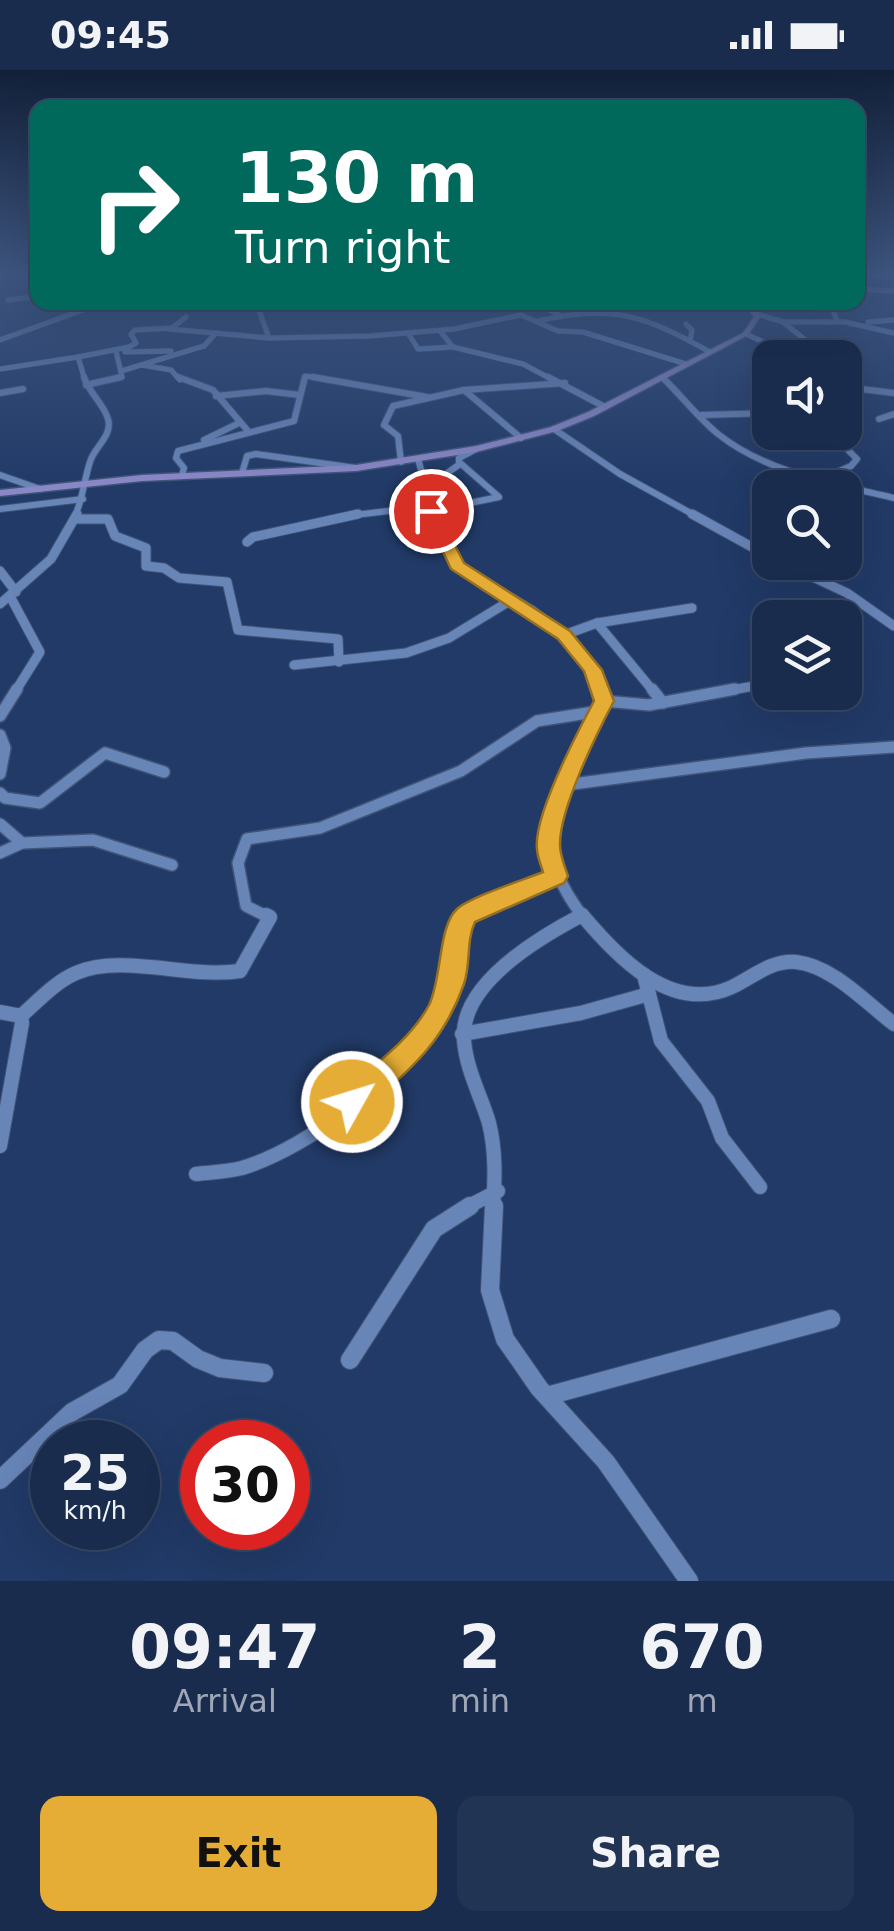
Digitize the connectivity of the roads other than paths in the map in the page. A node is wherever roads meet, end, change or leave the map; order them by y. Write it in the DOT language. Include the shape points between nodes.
graph roads {
  1 [pos="135,343"];
  2 [pos="210,343"];
  3 [pos="414,343"];
  4 [pos="449,343"];
  5 [pos="617,343"];
  6 [pos="693,343"];
  7 [pos="729,343"];
  8 [pos="453,347"];
  9 [pos="190,350"];
  10 [pos="116,352"];
  11 [pos="710,352"];
  12 [pos="78,358"];
  13 [pos="686,364"];
  14 [pos="142,365"];
  15 [pos="0,369"];
  16 [pos="121,371"];
  17 [pos="663,378"];
  18 [pos="565,383"];
  19 [pos="86,385"];
  20 [pos="862,388"];
  21 [pos="23,389"];
  22 [pos="464,390"];
  23 [pos="0,393"];
  24 [pos="894,393"];
  25 [pos="300,395"];
  26 [pos="216,396"];
  27 [pos="427,397"];
  28 [pos="606,407"];
  29 [pos="752,414"];
  30 [pos="894,414"];
  31 [pos="700,415"];
  32 [pos="878,419"];
  33 [pos="239,423"];
  34 [pos="554,429"];
  35 [pos="248,431"];
  36 [pos="521,438"];
  37 [pos="191,446"];
  38 [pos="476,449"];
  39 [pos="848,450"];
  40 [pos="418,460"];
  41 [pos="401,462"];
  42 [pos="460,464"];
  43 [pos="356,468"];
  44 [pos="795,470"];
  45 [pos="842,470"];
  46 [pos="242,473"];
  47 [pos="0,475"];
  48 [pos="182,476"];
  49 [pos="87,484"];
  50 [pos="426,488"];
  51 [pos="40,489"];
  52 [pos="862,491"];
  53 [pos="0,493"];
  54 [pos="894,498"];
  55 [pos="83,499"];
  56 [pos="0,508"];
  57 [pos="430,508"];
  58 [pos="75,518"];
  59 [pos="247,542"];
  60 [pos="752,547"];
  61 [pos="0,571"];
  62 [pos="819,580"];
  63 [pos="13,594"];
  64 [pos="513,598"];
  65 [pos="0,604"];
  66 [pos="692,608"];
  67 [pos="597,623"];
  68 [pos="894,626"];
  69 [pos="564,635"];
  70 [pos="339,662"];
  71 [pos="294,665"];
  72 [pos="752,687"];
  73 [pos="663,703"];
  74 [pos="602,706"];
  75 [pos="0,716"];
  76 [pos="0,735"];
  77 [pos="894,747"];
  78 [pos="164,772"];
  79 [pos="0,774"];
  80 [pos="565,784"];
  81 [pos="0,793"];
  82 [pos="0,824"];
  83 [pos="22,843"];
  84 [pos="0,853"];
  85 [pos="172,864"];
  86 [pos="556,876"];
  87 [pos="582,915"];
  88 [pos="644,976"];
  89 [pos="649,994"];
  90 [pos="0,1012"];
  91 [pos="21,1016"];
  92 [pos="894,1024"];
  93 [pos="462,1034"];
  94 [pos="0,1146"];
  95 [pos="196,1174"];
  96 [pos="760,1187"];
  97 [pos="498,1192"];
  98 [pos="831,1319"];
  99 [pos="350,1360"];
  100 [pos="264,1372"];
  101 [pos="547,1396"];
  102 [pos="0,1480"];
  103 [pos="689,1581"];
  1 -- 10 [label="street"];
  2 -- 9 [label="street"];
  3 -- 8 [label="street" via="418,349"];
  4 -- 8 [label="street"];
  5 -- 13 [label="street"];
  6 -- 11 [label="street"];
  7 -- 11 [label="street"];
  8 -- 18 [label="street" via="514,361"];
  9 -- 10 [label="street"];
  9 -- 14 [label="street"];
  10 -- 12 [label="street"];
  10 -- 16 [label="street"];
  11 -- 13 [label="street"];
  12 -- 15 [label="street"];
  12 -- 19 [label="street"];
  13 -- 17 [label="street"];
  14 -- 16 [label="street"];
  14 -- 26 [label="street" via="171,370"];
  16 -- 19 [label="street" via="120,378"];
  17 -- 28 [label="street"];
  17 -- 31 [label="street"];
  18 -- 22 [label="street"];
  18 -- 28 [label="street"];
  19 -- 49 [label="street" via="110,425 90,459"];
  20 -- 24 [label="street"];
  21 -- 23 [label="street"];
  22 -- 27 [label="street"];
  22 -- 36 [label="street"];
  25 -- 26 [label="street"];
  25 -- 27 [label="street" via="304,378 315,375"];
  25 -- 35 [label="street" via="291,424"];
  26 -- 33 [label="street"];
  27 -- 41 [label="street" via="393,406 384,423 398,436"];
  28 -- 34 [label="street"];
  29 -- 31 [label="street"];
  30 -- 32 [label="street"];
  31 -- 44 [label="street" via="736,446"];
  33 -- 35 [label="street"];
  33 -- 37 [label="street"];
  34 -- 36 [label="street"];
  34 -- 60 [label="street" via="649,492"];
  35 -- 37 [label="street"];
  36 -- 38 [label="street"];
  37 -- 48 [label="street" via="176,454"];
  38 -- 40 [label="street"];
  38 -- 42 [label="street" via="459,458"];
  39 -- 45 [label="street" via="857,459"];
  40 -- 41 [label="street"];
  40 -- 50 [label="street"];
  41 -- 43 [label="street"];
  42 -- 50 [label="street"];
  42 -- 57 [label="street" via="499,497"];
  43 -- 46 [label="street"];
  43 -- 46 [label="street" via="256,454 243,462"];
  46 -- 48 [label="street"];
  47 -- 51 [label="street"];
  48 -- 49 [label="street"];
  49 -- 51 [label="street"];
  49 -- 55 [label="street"];
  50 -- 57 [label="street"];
  51 -- 53 [label="street"];
  52 -- 54 [label="street"];
  55 -- 56 [label="street"];
  55 -- 58 [label="street"];
  57 -- 59 [label="street" via="370,511"];
  57 -- 64 [label="street" via="457,566"];
  58 -- 63 [label="street" via="51,559"];
  58 -- 70 [label="street" via="108,519 115,536 147,549 146,566 179,578 227,582 238,630 338,638"];
  61 -- 63 [label="street"];
  62 -- 68 [label="street"];
  63 -- 65 [label="street"];
  63 -- 75 [label="street" via="40,652"];
  64 -- 69 [label="street"];
  64 -- 70 [label="street" via="432,645"];
  66 -- 67 [label="street"];
  67 -- 69 [label="street"];
  67 -- 73 [label="street"];
  69 -- 74 [label="street" via="593,670"];
  70 -- 71 [label="street"];
  72 -- 73 [label="street"];
  73 -- 74 [label="street"];
  74 -- 80 [label="street"];
  74 -- 91 [label="street" via="537,721 461,771 320,828 247,839 238,864 246,906 270,918 240,971 83,970"];
  76 -- 79 [label="street"];
  77 -- 80 [label="street"];
  78 -- 81 [label="street" via="105,754 40,803"];
  80 -- 86 [label="street" via="548,847"];
  82 -- 83 [label="street"];
  83 -- 84 [label="street"];
  83 -- 85 [label="street" via="93,840"];
  86 -- 87 [label="street"];
  86 -- 95 [label="street" via="466,915 440,1012 388,1074 283,1151 243,1168"];
  87 -- 88 [label="street"];
  87 -- 93 [label="street" via="515,954 476,1001"];
  88 -- 89 [label="street"];
  88 -- 92 [label="street" via="682,992 708,994 787,960 810,965"];
  89 -- 93 [label="street"];
  89 -- 96 [label="street" via="661,1041 708,1100 722,1138"];
  90 -- 91 [label="street"];
  91 -- 94 [label="street"];
  93 -- 97 [label="street" via="493,1138"];
  97 -- 99 [label="street" via="434,1229"];
  97 -- 101 [label="street" via="490,1299 522,1370"];
  98 -- 101 [label="street"];
  100 -- 102 [label="street" via="220,1368 159,1340 120,1385 72,1412"];
  101 -- 103 [label="street" via="608,1464"];
}
